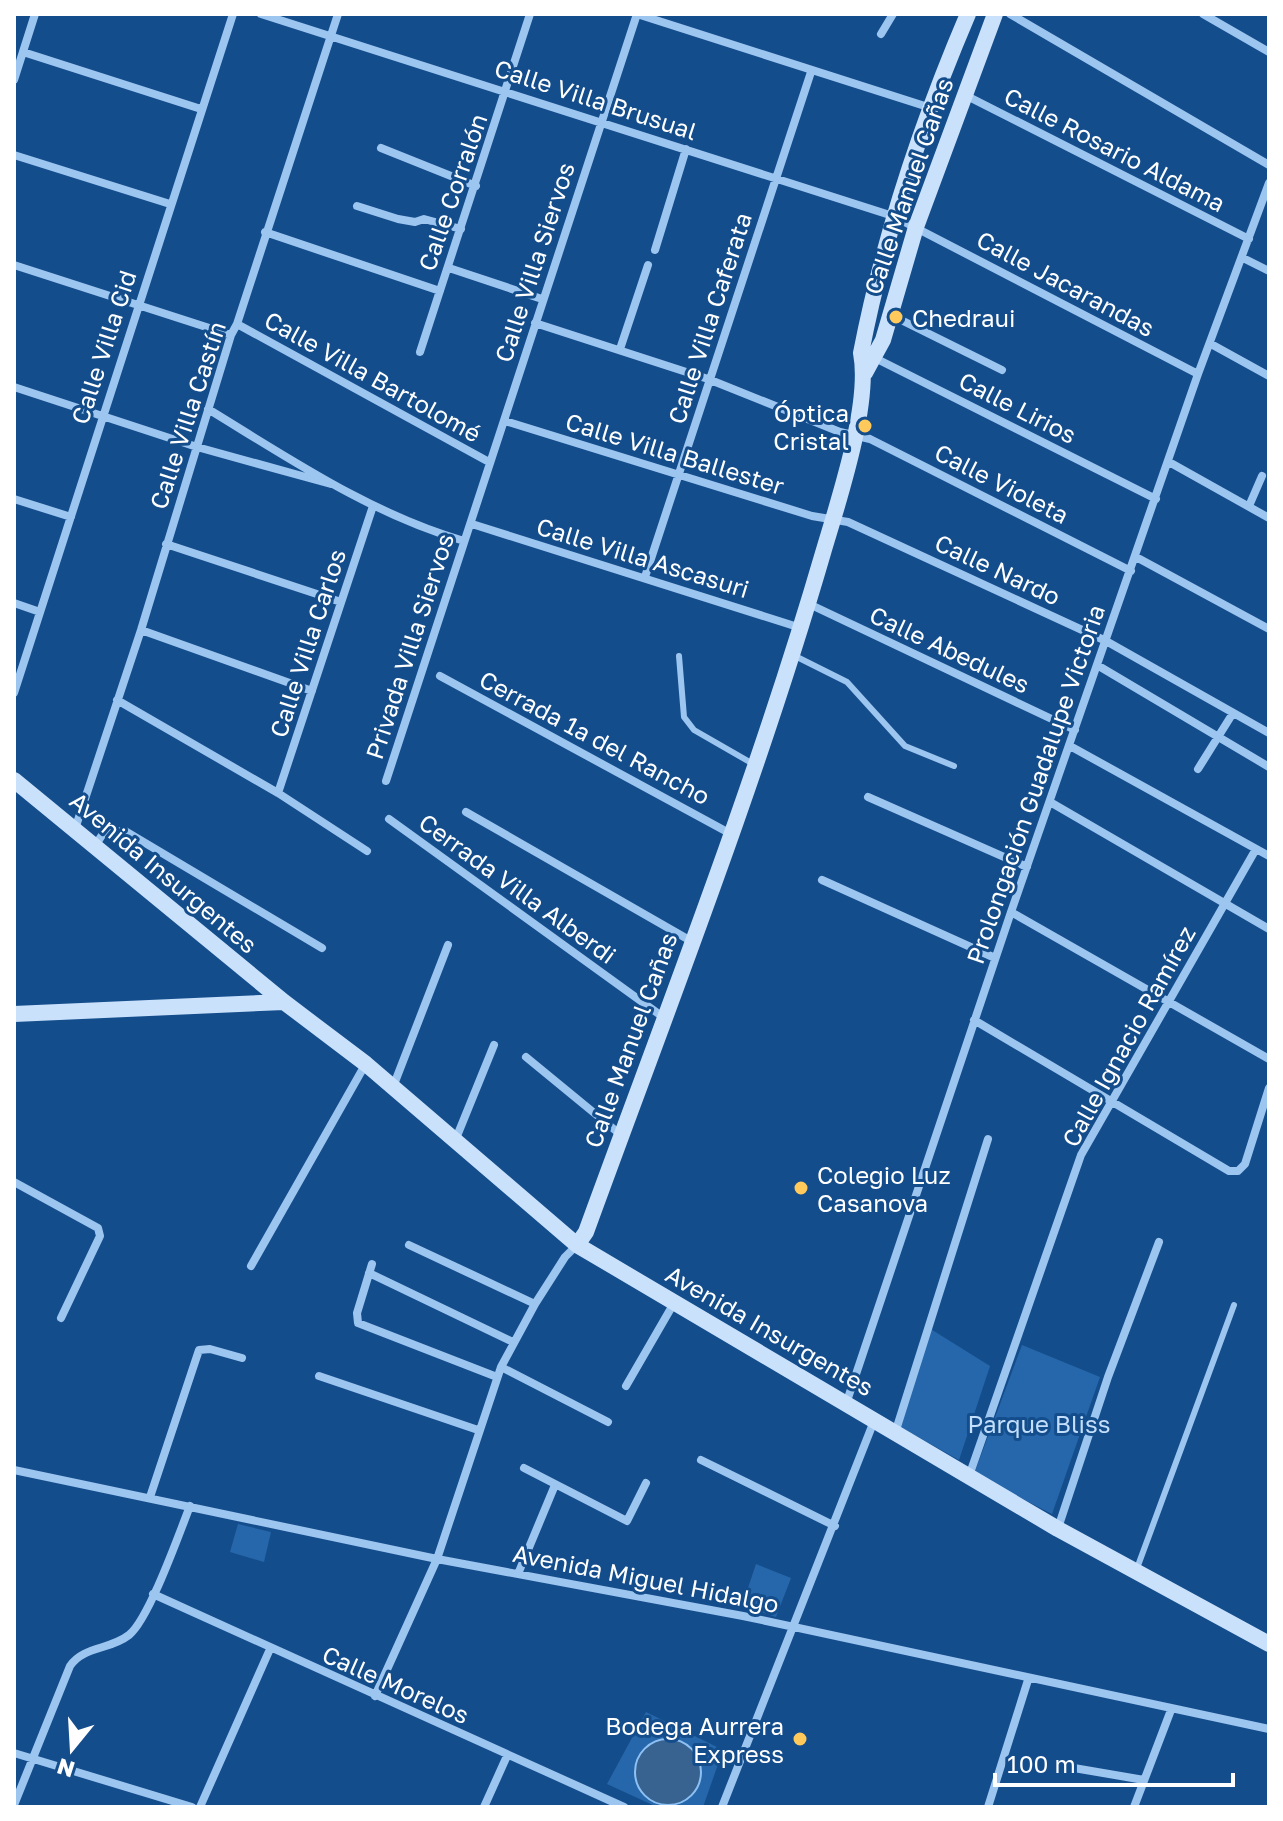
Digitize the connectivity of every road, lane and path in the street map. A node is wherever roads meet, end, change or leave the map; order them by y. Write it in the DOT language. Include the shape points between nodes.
graph roads {
  1 [pos="35,14"];
  2 [pos="233,14"];
  3 [pos="261,14"];
  4 [pos="338,14"];
  5 [pos="530,14"];
  6 [pos="637,14"];
  7 [pos="893,14"];
  8 [pos="968,14"];
  9 [pos="995,14"];
  10 [pos="1010,14"];
  11 [pos="1203,14"];
  12 [pos="881,34"];
  13 [pos="332,35"];
  14 [pos="23,52"];
  15 [pos="1269,52"];
  16 [pos="811,72"];
  17 [pos="14,80"];
  18 [pos="507,92"];
  19 [pos="963,94"];
  20 [pos="928,107"];
  21 [pos="201,109"];
  22 [pos="601,122"];
  23 [pos="381,148"];
  24 [pos="686,149"];
  25 [pos="14,155"];
  26 [pos="1269,165"];
  27 [pos="777,177"];
  28 [pos="1269,183"];
  29 [pos="476,186"];
  30 [pos="170,204"];
  31 [pos="357,206"];
  32 [pos="893,216"];
  33 [pos="916,227"];
  34 [pos="461,229"];
  35 [pos="265,232"];
  36 [pos="1249,239"];
  37 [pos="655,250"];
  38 [pos="1243,258"];
  39 [pos="14,265"];
  40 [pos="648,265"];
  41 [pos="449,268"];
  42 [pos="1269,271"];
  43 [pos="440,291"];
  44 [pos="542,299"];
  45 [pos="137,306"];
  46 [pos="890,314"];
  47 [pos="535,323"];
  48 [pos="237,324"];
  49 [pos="231,335"];
  50 [pos="1211,344"];
  51 [pos="620,349"];
  52 [pos="420,352"];
  53 [pos="868,355"];
  54 [pos="1002,370"];
  55 [pos="1198,374"];
  56 [pos="1269,376"];
  57 [pos="708,379"];
  58 [pos="14,387"];
  59 [pos="208,409"];
  60 [pos="101,417"];
  61 [pos="505,421"];
  62 [pos="854,435"];
  63 [pos="197,447"];
  64 [pos="489,462"];
  65 [pos="1169,462"];
  66 [pos="679,476"];
  67 [pos="1262,476"];
  68 [pos="331,484"];
  69 [pos="14,499"];
  70 [pos="1156,499"];
  71 [pos="373,506"];
  72 [pos="1249,506"];
  73 [pos="71,517"];
  74 [pos="834,518"];
  75 [pos="1269,518"];
  76 [pos="472,524"];
  77 [pos="464,541"];
  78 [pos="166,544"];
  79 [pos="1136,557"];
  80 [pos="1131,571"];
  81 [pos="645,577"];
  82 [pos="341,602"];
  83 [pos="14,603"];
  84 [pos="809,604"];
  85 [pos="40,612"];
  86 [pos="801,628"];
  87 [pos="1269,629"];
  88 [pos="141,630"];
  89 [pos="1106,641"];
  90 [pos="793,655"];
  91 [pos="679,656"];
  92 [pos="1097,665"];
  93 [pos="440,676"];
  94 [pos="312,691"];
  95 [pos="14,693"];
  96 [pos="117,700"];
  97 [pos="1233,713"];
  98 [pos="1075,730"];
  99 [pos="1269,733"];
  100 [pos="1218,734"];
  101 [pos="1070,746"];
  102 [pos="756,766"];
  103 [pos="954,766"];
  104 [pos="1269,767"];
  105 [pos="1198,769"];
  106 [pos="14,780"];
  107 [pos="386,781"];
  108 [pos="278,793"];
  109 [pos="868,797"];
  110 [pos="1050,802"];
  111 [pos="466,812"];
  112 [pos="389,819"];
  113 [pos="75,829"];
  114 [pos="731,834"];
  115 [pos="95,846"];
  116 [pos="1256,849"];
  117 [pos="367,851"];
  118 [pos="1269,856"];
  119 [pos="1027,867"];
  120 [pos="822,880"];
  121 [pos="1225,903"];
  122 [pos="1011,912"];
  123 [pos="1269,929"];
  124 [pos="691,941"];
  125 [pos="448,945"];
  126 [pos="322,948"];
  127 [pos="995,958"];
  128 [pos="284,1002"];
  129 [pos="1171,1004"];
  130 [pos="14,1014"];
  131 [pos="663,1017"];
  132 [pos="974,1020"];
  133 [pos="494,1045"];
  134 [pos="526,1057"];
  135 [pos="1269,1059"];
  136 [pos="366,1064"];
  137 [pos="392,1088"];
  138 [pos="1269,1088"];
  139 [pos="1113,1104"];
  140 [pos="1265,1113"];
  141 [pos="621,1135"];
  142 [pos="988,1139"];
  143 [pos="455,1141"];
  144 [pos="14,1182"];
  145 [pos="1159,1242"];
  146 [pos="409,1245"];
  147 [pos="577,1245"];
  148 [pos="251,1266"];
  149 [pos="674,1303"];
  150 [pos="535,1304"];
  151 [pos="1234,1305"];
  152 [pos="61,1318"];
  153 [pos="513,1342"];
  154 [pos="242,1358"];
  155 [pos="501,1367"];
  156 [pos="319,1376"];
  157 [pos="497,1377"];
  158 [pos="626,1386"];
  159 [pos="847,1401"];
  160 [pos="875,1418"];
  161 [pos="608,1422"];
  162 [pos="478,1430"];
  163 [pos="896,1430"];
  164 [pos="701,1460"];
  165 [pos="524,1468"];
  166 [pos="14,1470"];
  167 [pos="969,1476"];
  168 [pos="646,1483"];
  169 [pos="555,1485"];
  170 [pos="150,1497"];
  171 [pos="190,1506"];
  172 [pos="835,1526"];
  173 [pos="1058,1529"];
  174 [pos="437,1559"];
  175 [pos="1136,1571"];
  176 [pos="518,1574"];
  177 [pos="153,1594"];
  178 [pos="793,1627"];
  179 [pos="1269,1644"];
  180 [pos="270,1649"];
  181 [pos="1028,1680"];
  182 [pos="375,1696"];
  183 [pos="1171,1710"];
  184 [pos="1269,1729"];
  185 [pos="14,1753"];
  186 [pos="507,1756"];
  187 [pos="33,1758"];
  188 [pos="1068,1767"];
  189 [pos="1144,1780"];
  190 [pos="14,1805"];
  191 [pos="192,1807"];
  192 [pos="200,1807"];
  193 [pos="484,1807"];
  194 [pos="624,1807"];
  195 [pos="722,1807"];
  196 [pos="988,1807"];
  197 [pos="1134,1807"];
  1 -- 14 [label="street"];
  2 -- 21 [label="street, Calle Villa Cid"];
  3 -- 13 [label="street, Calle Villa Brusual"];
  4 -- 13 [label="street, Calle Villa Castín"];
  5 -- 18 [label="street, Calle Corralón"];
  6 -- 16 [label="street"];
  6 -- 22 [label="street, Calle Villa Siervos"];
  7 -- 12 [label="street"];
  8 -- 20 [label="street, Calle Manuel Cañas"];
  9 -- 19 [label="street, Calle Manuel Cañas"];
  10 -- 26 [label="street"];
  11 -- 15 [label="street"];
  13 -- 18 [label="street, Calle Villa Brusual"];
  13 -- 35 [label="street, Calle Villa Castín"];
  14 -- 17 [label="street"];
  14 -- 21 [label="street"];
  16 -- 20 [label="street"];
  16 -- 27 [label="street, Calle Villa Caferata"];
  18 -- 22 [label="street, Calle Villa Brusual"];
  18 -- 29 [label="street, Calle Corralón"];
  19 -- 33 [label="street, Calle Manuel Cañas"];
  19 -- 36 [label="street, Calle Rosario Aldama"];
  20 -- 32 [label="street, Calle Manuel Cañas"];
  21 -- 30 [label="street, Calle Villa Cid"];
  22 -- 24 [label="street, Calle Villa Brusual"];
  22 -- 44 [label="street, Calle Villa Siervos"];
  23 -- 29 [label="street"];
  24 -- 27 [label="street, Calle Villa Brusual"];
  24 -- 37 [label="street"];
  25 -- 30 [label="street"];
  27 -- 32 [label="street, Calle Villa Brusual"];
  27 -- 57 [label="street, Calle Villa Caferata"];
  28 -- 36 [label="street, Prolongación Guadalupe Victoria"];
  29 -- 34 [label="street, Calle Corralón"];
  30 -- 45 [label="street, Calle Villa Cid"];
  31 -- 34 [label="street"];
  32 -- 33 [label="street, Calle Villa Brusual"];
  32 -- 53 [label="street, Calle Manuel Cañas"];
  33 -- 46 [label="street, Calle Manuel Cañas"];
  33 -- 55 [label="street, Calle Jacarandas"];
  34 -- 41 [label="street, Calle Corralón"];
  35 -- 43 [label="street"];
  35 -- 48 [label="street, Calle Villa Castín"];
  36 -- 38 [label="street, Prolongación Guadalupe Victoria"];
  38 -- 42 [label="street"];
  38 -- 50 [label="street, Prolongación Guadalupe Victoria"];
  39 -- 45 [label="street, Calle Villa Bartolomé"];
  40 -- 51 [label="street"];
  41 -- 43 [label="street, Calle Corralón"];
  41 -- 44 [label="street"];
  43 -- 52 [label="street, Calle Corralón"];
  44 -- 47 [label="street, Calle Villa Siervos"];
  45 -- 49 [label="street, Calle Villa Bartolomé"];
  45 -- 60 [label="street, Calle Villa Cid"];
  46 -- 53 [label="street, Calle Manuel Cañas"];
  46 -- 54 [label="street"];
  47 -- 51 [label="street, Calle Violeta"];
  47 -- 61 [label="street, Calle Villa Siervos"];
  48 -- 49 [label="street, Calle Villa Castín"];
  48 -- 64 [label="street, Calle Villa Bartolomé"];
  49 -- 59 [label="street, Calle Villa Castín"];
  50 -- 55 [label="street, Prolongación Guadalupe Victoria"];
  50 -- 56 [label="street"];
  51 -- 57 [label="street, Calle Violeta"];
  53 -- 62 [label="street, Calle Manuel Cañas"];
  53 -- 70 [label="street, Calle Lirios"];
  55 -- 65 [label="street, Prolongación Guadalupe Victoria"];
  57 -- 62 [label="street, Calle Violeta"];
  57 -- 66 [label="street, Calle Villa Caferata"];
  58 -- 60 [label="street"];
  59 -- 63 [label="street, Calle Villa Castín"];
  59 -- 68 [label="street"];
  60 -- 63 [label="street"];
  60 -- 73 [label="street, Calle Villa Cid"];
  61 -- 64 [label="street, Calle Villa Siervos"];
  61 -- 66 [label="street, Calle Villa Ballester"];
  62 -- 74 [label="street, Calle Manuel Cañas"];
  62 -- 80 [label="street, Calle Violeta"];
  63 -- 68 [label="street"];
  63 -- 78 [label="street, Calle Villa Castín"];
  64 -- 76 [label="street, Calle Villa Siervos"];
  65 -- 70 [label="street, Prolongación Guadalupe Victoria"];
  65 -- 72 [label="street"];
  66 -- 74 [label="street, Calle Villa Ballester"];
  66 -- 81 [label="street, Calle Villa Caferata"];
  67 -- 72 [label="street"];
  68 -- 71 [label="street"];
  69 -- 73 [label="street"];
  70 -- 79 [label="street, Prolongación Guadalupe Victoria"];
  71 -- 77 [label="street"];
  71 -- 82 [label="street, Calle Villa Carlos"];
  72 -- 75 [label="street"];
  73 -- 85 [label="street, Calle Villa Cid"];
  74 -- 84 [label="street, Calle Manuel Cañas"];
  74 -- 89 [label="street, Calle Nardo"];
  76 -- 77 [label="street, Privada Villa Siervos"];
  76 -- 81 [label="street, Calle Villa Ascasuri"];
  77 -- 107 [label="street, Privada Villa Siervos"];
  78 -- 82 [label="street"];
  78 -- 88 [label="street, Calle Villa Castín"];
  79 -- 80 [label="street, Prolongación Guadalupe Victoria"];
  79 -- 87 [label="street"];
  80 -- 89 [label="street, Prolongación Guadalupe Victoria"];
  81 -- 86 [label="street, Calle Villa Ascasuri"];
  82 -- 94 [label="street, Calle Villa Carlos"];
  83 -- 85 [label="street"];
  84 -- 86 [label="street, Calle Manuel Cañas"];
  84 -- 98 [label="street, Calle Abedules"];
  85 -- 95 [label="street, Calle Villa Cid"];
  86 -- 90 [label="street, Calle Manuel Cañas"];
  88 -- 94 [label="street"];
  88 -- 96 [label="street, Calle Villa Castín"];
  89 -- 92 [label="street, Prolongación Guadalupe Victoria"];
  89 -- 97 [label="street, Calle Nardo"];
  90 -- 102 [label="street, Calle Manuel Cañas"];
  90 -- 103 [label="lane" via="847,682 905,746"];
  91 -- 102 [label="lane" via="684,717 694,730"];
  92 -- 98 [label="street, Prolongación Guadalupe Victoria"];
  92 -- 100 [label="street"];
  93 -- 114 [label="street, Cerrada 1ª del Rancho"];
  94 -- 108 [label="street, Calle Villa Carlos"];
  96 -- 108 [label="street"];
  96 -- 113 [label="street, Calle Villa Castín"];
  97 -- 99 [label="street, Calle Nardo"];
  97 -- 100 [label="street"];
  98 -- 101 [label="street, Prolongación Guadalupe Victoria"];
  100 -- 104 [label="street"];
  100 -- 105 [label="street"];
  101 -- 110 [label="street, Prolongación Guadalupe Victoria"];
  101 -- 116 [label="street"];
  102 -- 114 [label="street, Calle Manuel Cañas"];
  106 -- 113 [label="street, Avenida Insurgentes"];
  108 -- 117 [label="street"];
  109 -- 119 [label="street"];
  110 -- 119 [label="street, Prolongación Guadalupe Victoria"];
  110 -- 121 [label="street"];
  111 -- 124 [label="street"];
  112 -- 131 [label="street, Cerrada Villa Alberdi"];
  113 -- 115 [label="street, Avenida Insurgentes"];
  114 -- 124 [label="street, Calle Manuel Cañas"];
  115 -- 126 [label="street" via="104,832 125,831"];
  115 -- 128 [label="street, Avenida Insurgentes"];
  116 -- 118 [label="street"];
  116 -- 121 [label="street, Calle Ignacio Ramírez"];
  119 -- 122 [label="street, Prolongación Guadalupe Victoria"];
  120 -- 127 [label="street"];
  121 -- 123 [label="street"];
  121 -- 129 [label="street, Calle Ignacio Ramírez"];
  122 -- 127 [label="street, Prolongación Guadalupe Victoria"];
  122 -- 129 [label="street"];
  124 -- 131 [label="street, Calle Manuel Cañas"];
  125 -- 137 [label="street"];
  127 -- 132 [label="street, Prolongación Guadalupe Victoria"];
  128 -- 130 [label="street"];
  128 -- 136 [label="street, Avenida Insurgentes"];
  129 -- 135 [label="street"];
  129 -- 139 [label="street, Calle Ignacio Ramírez"];
  131 -- 141 [label="street, Calle Manuel Cañas"];
  132 -- 139 [label="street"];
  132 -- 159 [label="street, Prolongación Guadalupe Victoria"];
  133 -- 143 [label="street"];
  134 -- 141 [label="street"];
  136 -- 137 [label="street, Avenida Insurgentes"];
  136 -- 148 [label="street"];
  137 -- 143 [label="street, Avenida Insurgentes"];
  138 -- 140 [label="street"];
  139 -- 140 [label="street" via="1229,1171 1245,1164"];
  139 -- 167 [label="street, Calle Ignacio Ramírez" via="1081,1155"];
  141 -- 147 [label="street, Calle Manuel Cañas"];
  142 -- 163 [label="street"];
  143 -- 147 [label="street, Avenida Insurgentes"];
  144 -- 152 [label="street" via="98,1228 100,1236"];
  145 -- 173 [label="street"];
  146 -- 150 [label="street"];
  147 -- 149 [label="street, Avenida Insurgentes"];
  147 -- 150 [label="street, Calle Manuel Cañas"];
  149 -- 158 [label="street"];
  149 -- 159 [label="street, Avenida Insurgentes"];
  150 -- 153 [label="street, Calle Manuel Cañas"];
  151 -- 175 [label="lane"];
  153 -- 155 [label="street, Calle Manuel Cañas"];
  153 -- 157 [label="street" via="370,1269 358,1323"];
  154 -- 170 [label="street" via="199,1350"];
  155 -- 157 [label="street, Calle Manuel Cañas"];
  155 -- 161 [label="street"];
  156 -- 162 [label="street"];
  157 -- 162 [label="street, Calle Manuel Cañas"];
  159 -- 160 [label="street, Avenida Insurgentes"];
  160 -- 163 [label="street, Avenida Insurgentes"];
  160 -- 172 [label="street"];
  162 -- 174 [label="street, Calle Manuel Cañas"];
  163 -- 167 [label="street, Avenida Insurgentes"];
  164 -- 172 [label="street"];
  165 -- 169 [label="street"];
  166 -- 170 [label="street, Avenida Miguel Hidalgo"];
  167 -- 173 [label="street, Avenida Insurgentes"];
  168 -- 169 [label="street" via="627,1521"];
  169 -- 176 [label="street"];
  170 -- 171 [label="street, Avenida Miguel Hidalgo"];
  171 -- 174 [label="street, Avenida Miguel Hidalgo"];
  171 -- 177 [label="street"];
  172 -- 178 [label="street"];
  173 -- 175 [label="street, Avenida Insurgentes"];
  174 -- 176 [label="street, Avenida Miguel Hidalgo"];
  174 -- 182 [label="street, Calle Manuel Cañas"];
  175 -- 179 [label="street, Avenida Insurgentes"];
  176 -- 178 [label="street, Avenida Miguel Hidalgo"];
  177 -- 180 [label="street, Calle Morelos"];
  177 -- 187 [label="street" via="132,1633 77,1655"];
  178 -- 181 [label="street, Avenida Miguel Hidalgo"];
  178 -- 195 [label="street"];
  180 -- 182 [label="street, Calle Morelos"];
  180 -- 192 [label="street"];
  181 -- 183 [label="street, Avenida Miguel Hidalgo"];
  181 -- 196 [label="street"];
  182 -- 186 [label="street, Calle Morelos"];
  183 -- 184 [label="street, Avenida Miguel Hidalgo"];
  183 -- 189 [label="street"];
  185 -- 187 [label="street"];
  186 -- 193 [label="street"];
  186 -- 194 [label="street, Calle Morelos"];
  187 -- 190 [label="street"];
  187 -- 191 [label="street"];
  188 -- 189 [label="street"];
  189 -- 197 [label="street"];
}
